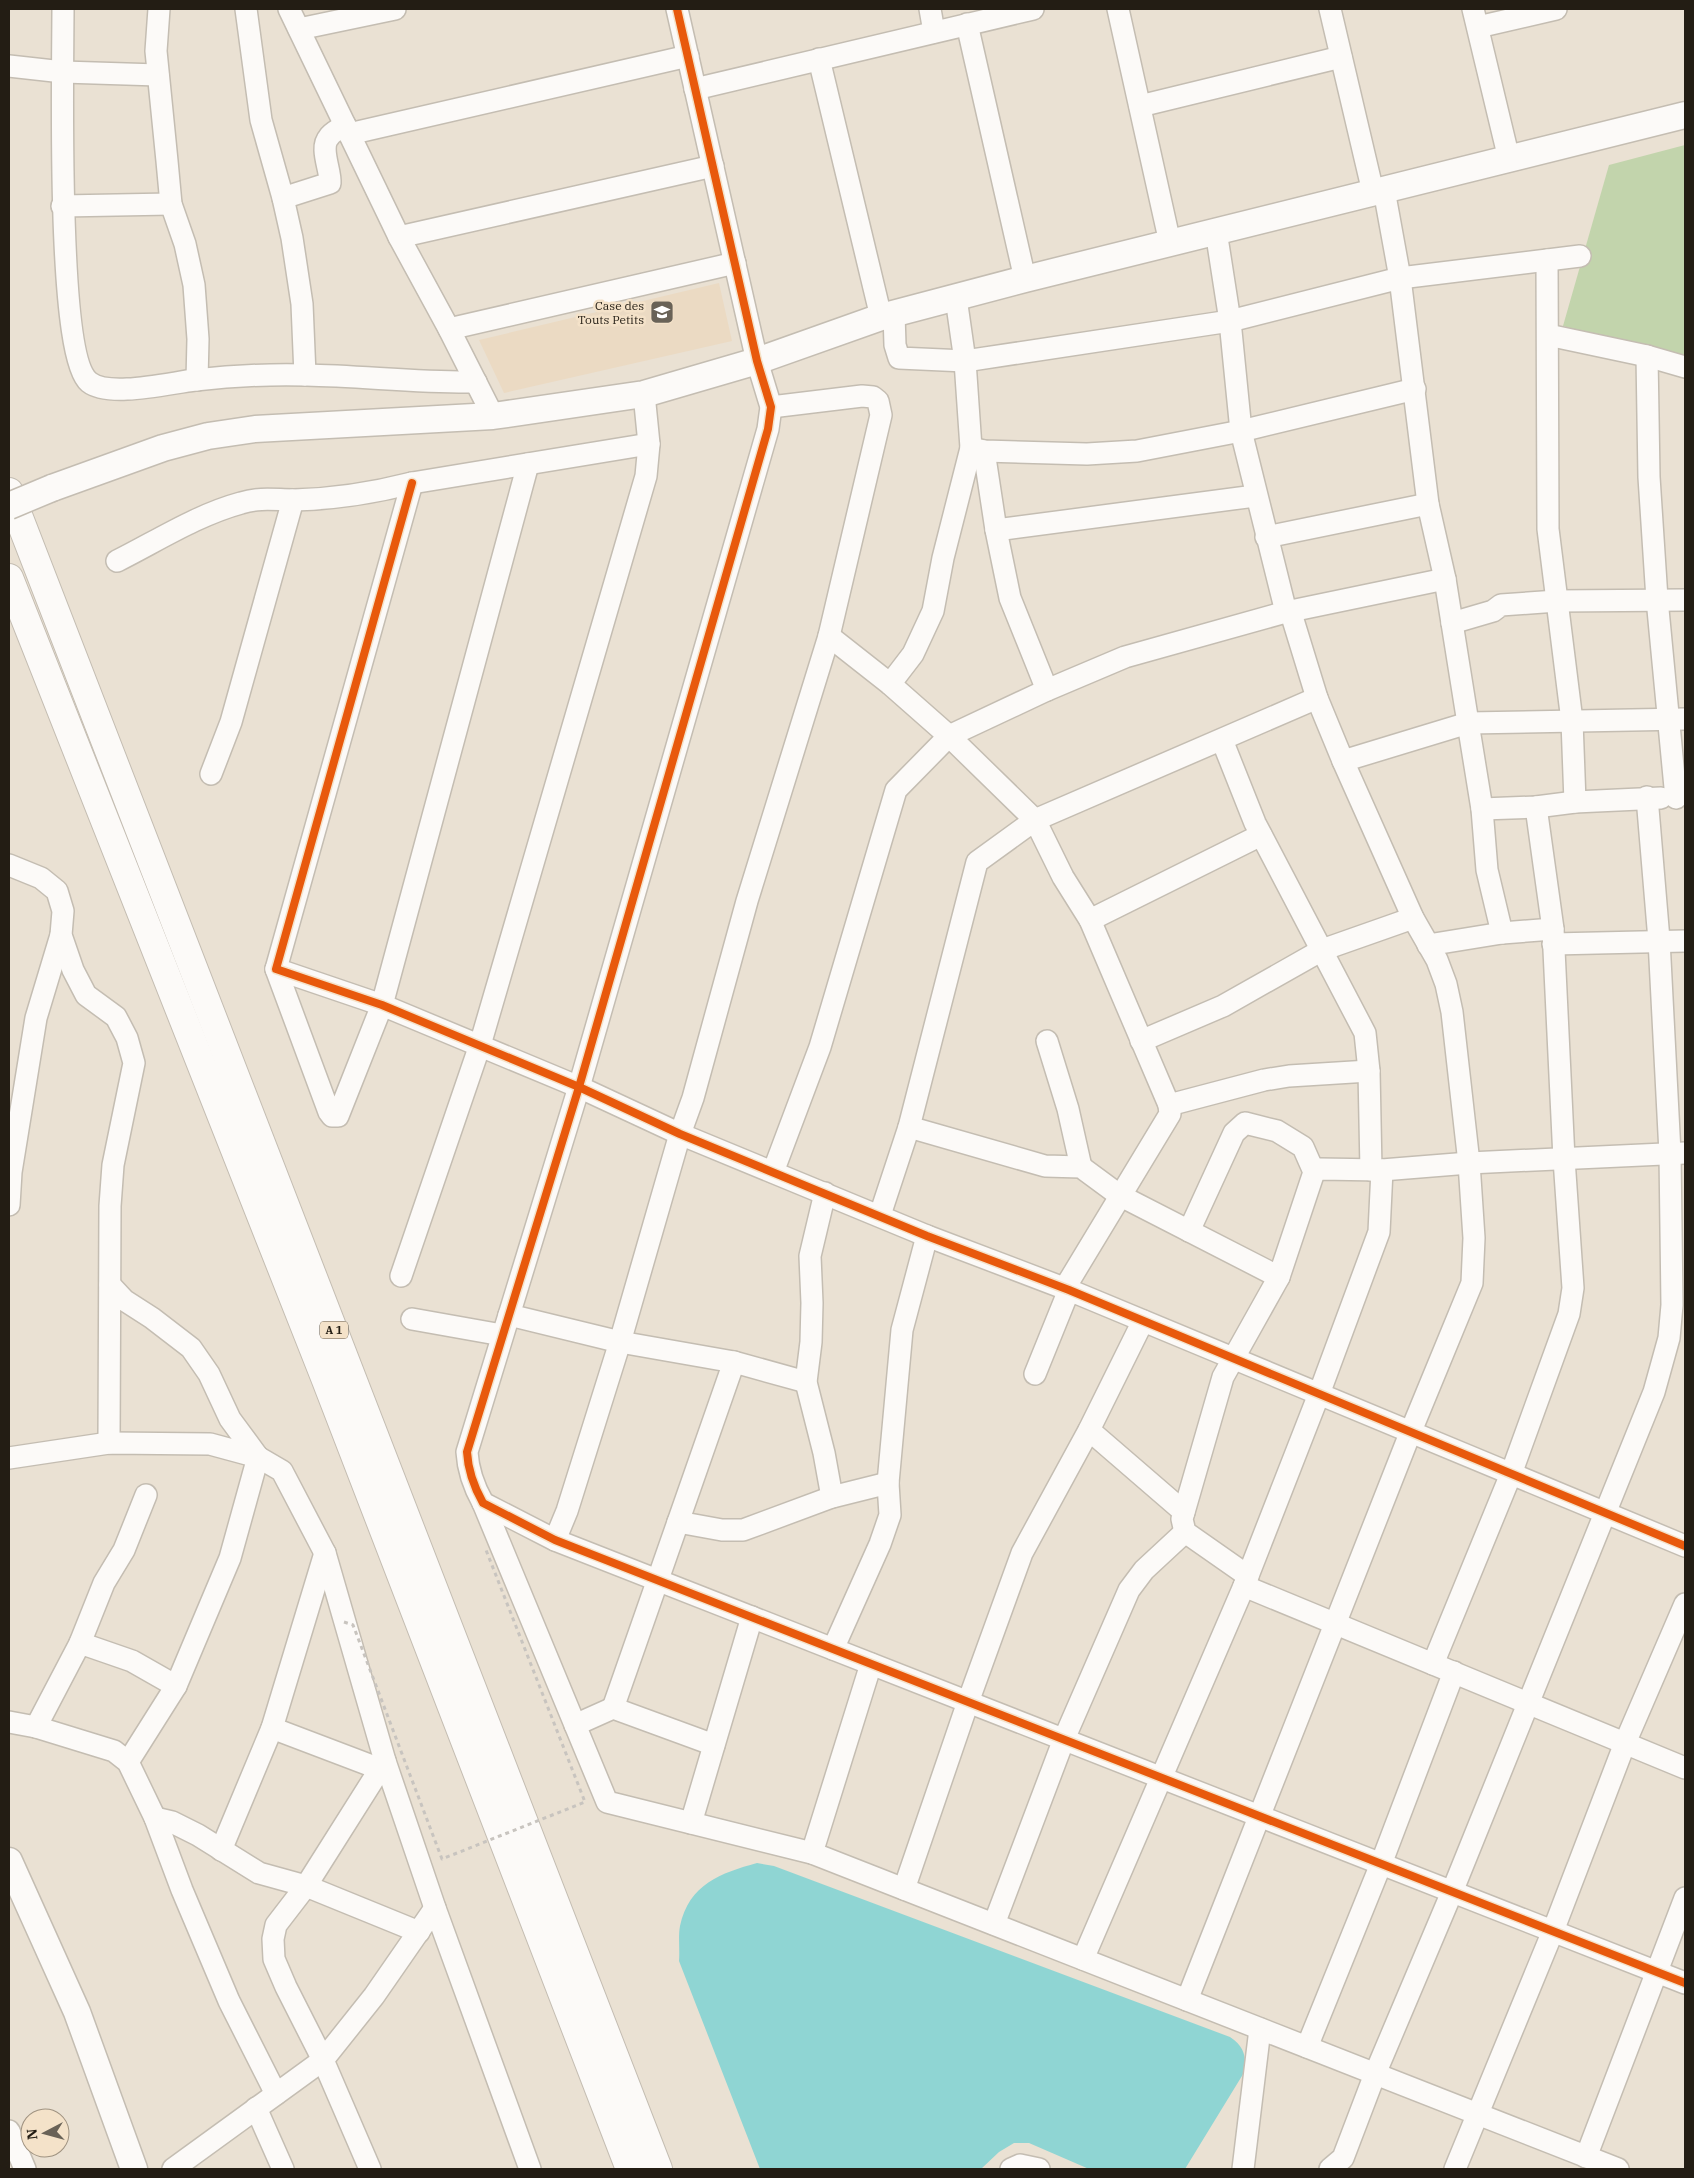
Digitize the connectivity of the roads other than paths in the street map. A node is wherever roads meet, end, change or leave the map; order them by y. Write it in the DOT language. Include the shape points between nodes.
graph roads {
  1 [pos="63,9"];
  2 [pos="159,9"];
  3 [pos="246,9"];
  4 [pos="289,9"];
  5 [pos="394,9"];
  6 [pos="677,9"];
  7 [pos="930,9"];
  8 [pos="1033,9"];
  9 [pos="1118,9"];
  10 [pos="1330,9"];
  11 [pos="1556,9"];
  12 [pos="369,12"];
  13 [pos="1476,18"];
  14 [pos="967,24"];
  15 [pos="300,30"];
  16 [pos="934,32"];
  17 [pos="688,56"];
  18 [pos="1342,57"];
  19 [pos="819,60"];
  20 [pos="9,66"];
  21 [pos="63,72"];
  22 [pos="158,75"];
  23 [pos="695,89"];
  24 [pos="1140,106"];
  25 [pos="1685,115"];
  26 [pos="347,130"];
  27 [pos="1510,159"];
  28 [pos="713,166"];
  29 [pos="1379,191"];
  30 [pos="284,198"];
  31 [pos="171,204"];
  32 [pos="62,206"];
  33 [pos="1216,231"];
  34 [pos="399,237"];
  35 [pos="1170,243"];
  36 [pos="1580,256"];
  37 [pos="1548,260"];
  38 [pos="735,263"];
  39 [pos="1025,278"];
  40 [pos="1400,278"];
  41 [pos="956,298"];
  42 [pos="887,316"];
  43 [pos="1230,321"];
  44 [pos="450,330"];
  45 [pos="1548,335"];
  46 [pos="1647,356"];
  47 [pos="758,361"];
  48 [pos="964,361"];
  49 [pos="1685,367"];
  50 [pos="305,375"];
  51 [pos="196,380"];
  52 [pos="476,382"];
  53 [pos="1415,389"];
  54 [pos="644,394"];
  55 [pos="771,407"];
  56 [pos="493,416"];
  57 [pos="1241,431"];
  58 [pos="650,444"];
  59 [pos="978,450"];
  60 [pos="528,464"];
  61 [pos="412,483"];
  62 [pos="9,492"];
  63 [pos="1255,496"];
  64 [pos="293,500"];
  65 [pos="1428,504"];
  66 [pos="9,506"];
  67 [pos="996,530"];
  68 [pos="1266,536"];
  69 [pos="117,562"];
  70 [pos="9,578"];
  71 [pos="1445,579"];
  72 [pos="1657,599"];
  73 [pos="1685,600"];
  74 [pos="1556,601"];
  75 [pos="1288,611"];
  76 [pos="1452,623"];
  77 [pos="828,636"];
  78 [pos="890,684"];
  79 [pos="1048,690"];
  80 [pos="1317,698"];
  81 [pos="1677,719"];
  82 [pos="1572,721"];
  83 [pos="1468,723"];
  84 [pos="949,736"];
  85 [pos="1222,740"];
  86 [pos="1344,761"];
  87 [pos="211,774"];
  88 [pos="1647,797"];
  89 [pos="1680,798"];
  90 [pos="1575,802"];
  91 [pos="1536,807"];
  92 [pos="1482,809"];
  93 [pos="1035,820"];
  94 [pos="1261,834"];
  95 [pos="9,865"];
  96 [pos="1413,918"];
  97 [pos="1090,920"];
  98 [pos="1502,934"];
  99 [pos="61,935"];
  100 [pos="1553,937"];
  101 [pos="1659,940"];
  102 [pos="1685,941"];
  103 [pos="1428,945"];
  104 [pos="1322,950"];
  105 [pos="276,969"];
  106 [pos="382,1005"];
  107 [pos="1047,1041"];
  108 [pos="1141,1041"];
  109 [pos="480,1045"];
  110 [pos="1369,1071"];
  111 [pos="578,1088"];
  112 [pos="1169,1105"];
  113 [pos="909,1127"];
  114 [pos="680,1134"];
  115 [pos="1678,1153"];
  116 [pos="1564,1159"];
  117 [pos="1469,1163"];
  118 [pos="1081,1167"];
  119 [pos="1377,1170"];
  120 [pos="773,1172"];
  121 [pos="1314,1172"];
  122 [pos="825,1193"];
  123 [pos="1119,1195"];
  124 [pos="9,1205"];
  125 [pos="880,1215"];
  126 [pos="1189,1231"];
  127 [pos="927,1236"];
  128 [pos="402,1276"];
  129 [pos="1279,1277"];
  130 [pos="110,1285"];
  131 [pos="1069,1290"];
  132 [pos="412,1319"];
  133 [pos="1143,1321"];
  134 [pos="505,1325"];
  135 [pos="620,1342"];
  136 [pos="1234,1359"];
  137 [pos="734,1362"];
  138 [pos="1035,1374"];
  139 [pos="806,1382"];
  140 [pos="1319,1394"];
  141 [pos="1089,1430"];
  142 [pos="1411,1431"];
  143 [pos="109,1443"];
  144 [pos="258,1457"];
  145 [pos="9,1458"];
  146 [pos="1511,1474"];
  147 [pos="888,1482"];
  148 [pos="146,1494"];
  149 [pos="832,1498"];
  150 [pos="483,1502"];
  151 [pos="1605,1513"];
  152 [pos="678,1522"];
  153 [pos="1185,1522"];
  154 [pos="555,1540"];
  155 [pos="1685,1546"];
  156 [pos="325,1553"];
  157 [pos="658,1580"];
  158 [pos="1246,1581"];
  159 [pos="1685,1604"];
  160 [pos="752,1617"];
  161 [pos="1336,1624"];
  162 [pos="80,1644"];
  163 [pos="833,1649"];
  164 [pos="870,1664"];
  165 [pos="1433,1664"];
  166 [pos="1454,1672"];
  167 [pos="176,1686"];
  168 [pos="968,1702"];
  169 [pos="1528,1703"];
  170 [pos="613,1708"];
  171 [pos="9,1722"];
  172 [pos="575,1725"];
  173 [pos="36,1727"];
  174 [pos="272,1728"];
  175 [pos="1064,1739"];
  176 [pos="1625,1743"];
  177 [pos="714,1745"];
  178 [pos="128,1762"];
  179 [pos="383,1765"];
  180 [pos="1685,1768"];
  181 [pos="1162,1778"];
  182 [pos="1258,1815"];
  183 [pos="155,1818"];
  184 [pos="691,1823"];
  185 [pos="221,1850"];
  186 [pos="812,1853"];
  187 [pos="9,1861"];
  188 [pos="1381,1864"];
  189 [pos="306,1886"];
  190 [pos="904,1889"];
  191 [pos="1452,1892"];
  192 [pos="1685,1898"];
  193 [pos="435,1908"];
  194 [pos="994,1924"];
  195 [pos="1553,1931"];
  196 [pos="419,1932"];
  197 [pos="1084,1959"];
  198 [pos="1657,1972"];
  199 [pos="1685,1983"];
  200 [pos="1187,2000"];
  201 [pos="1260,2029"];
  202 [pos="1307,2047"];
  203 [pos="323,2060"];
  204 [pos="1375,2074"];
  205 [pos="276,2094"];
  206 [pos="256,2108"];
  207 [pos="1478,2114"];
  208 [pos="9,2130"];
  209 [pos="1586,2157"];
  210 [pos="25,2169"];
  211 [pos="134,2169"];
  212 [pos="173,2169"];
  213 [pos="283,2169"];
  214 [pos="370,2169"];
  215 [pos="530,2169"];
  216 [pos="630,2169"];
  217 [pos="658,2169"];
  218 [pos="1011,2169"];
  219 [pos="1039,2169"];
  220 [pos="1243,2169"];
  221 [pos="1330,2169"];
  222 [pos="1455,2169"];
  223 [pos="1618,2169"];
  1 -- 21 [label="street"];
  2 -- 22 [label="street"];
  3 -- 30 [label="street" via="261,120"];
  4 -- 15 [label="street"];
  5 -- 12 [label="street"];
  6 -- 17 [label="street"];
  7 -- 16 [label="street"];
  8 -- 14 [label="street"];
  9 -- 24 [label="street"];
  10 -- 18 [label="street"];
  11 -- 13 [label="street"];
  12 -- 15 [label="street"];
  13 -- 27 [label="street"];
  14 -- 16 [label="street"];
  14 -- 39 [label="street"];
  15 -- 26 [label="street"];
  16 -- 19 [label="street"];
  17 -- 23 [label="street"];
  17 -- 26 [label="street"];
  18 -- 24 [label="street"];
  18 -- 29 [label="street"];
  19 -- 23 [label="street"];
  19 -- 42 [label="street"];
  20 -- 21 [label="street"];
  21 -- 22 [label="street"];
  21 -- 32 [label="street"];
  22 -- 31 [label="street"];
  23 -- 28 [label="street"];
  24 -- 35 [label="street"];
  25 -- 27 [label="street"];
  26 -- 30 [label="street" via="328,137 324,146 330,183"];
  26 -- 34 [label="street"];
  27 -- 29 [label="street"];
  28 -- 34 [label="street"];
  28 -- 38 [label="street"];
  29 -- 33 [label="street"];
  29 -- 40 [label="street"];
  30 -- 50 [label="street" via="302,304"];
  31 -- 32 [label="street"];
  31 -- 51 [label="street" via="185,244 194,285 198,338"];
  32 -- 51 [label="street" via="72,330 82,375 95,386 112,390"];
  33 -- 35 [label="street"];
  33 -- 43 [label="street"];
  34 -- 44 [label="street"];
  35 -- 39 [label="street"];
  36 -- 37 [label="street"];
  37 -- 40 [label="street"];
  37 -- 45 [label="street"];
  38 -- 44 [label="street"];
  38 -- 47 [label="street"];
  39 -- 41 [label="street"];
  40 -- 43 [label="street"];
  40 -- 53 [label="street"];
  41 -- 42 [label="street"];
  41 -- 48 [label="street"];
  42 -- 47 [label="street"];
  42 -- 48 [label="street" via="899,358"];
  43 -- 48 [label="street"];
  43 -- 57 [label="street"];
  44 -- 52 [label="street"];
  45 -- 46 [label="street"];
  45 -- 74 [label="street" via="1548,529"];
  46 -- 49 [label="street"];
  46 -- 72 [label="street" via="1649,477"];
  47 -- 54 [label="street"];
  47 -- 55 [label="street"];
  48 -- 59 [label="street"];
  50 -- 51 [label="street"];
  50 -- 52 [label="street"];
  52 -- 56 [label="street"];
  53 -- 57 [label="street"];
  53 -- 65 [label="street"];
  54 -- 56 [label="street"];
  54 -- 58 [label="street"];
  55 -- 77 [label="street" via="862,396 873,397 879,405 881,415"];
  55 -- 111 [label="street" via="768,429"];
  56 -- 66 [label="street, bridge" via="255,429 208,436 163,448"];
  57 -- 59 [label="street" via="1137,451 1087,454"];
  57 -- 63 [label="street"];
  58 -- 60 [label="street"];
  58 -- 109 [label="street" via="646,476"];
  59 -- 67 [label="street"];
  59 -- 78 [label="street" via="943,558 933,611 913,654"];
  60 -- 61 [label="street"];
  60 -- 106 [label="street"];
  61 -- 64 [label="street" via="374,493"];
  61 -- 105 [label="street"];
  62 -- 217 [label="highway, A 1"];
  63 -- 67 [label="street"];
  63 -- 68 [label="street"];
  64 -- 69 [label="street" via="271,498 242,502 201,517"];
  64 -- 87 [label="street" via="231,722"];
  65 -- 68 [label="street"];
  65 -- 71 [label="street"];
  67 -- 79 [label="street" via="1010,598"];
  68 -- 75 [label="street"];
  70 -- 216 [label="highway, A 1" via="326,1380"];
  71 -- 75 [label="street"];
  71 -- 76 [label="street"];
  72 -- 73 [label="street"];
  72 -- 74 [label="street"];
  72 -- 81 [label="street"];
  74 -- 76 [label="street" via="1501,605 1493,611"];
  74 -- 82 [label="street"];
  75 -- 79 [label="street" via="1125,657"];
  75 -- 80 [label="street"];
  76 -- 83 [label="street"];
  77 -- 78 [label="street"];
  77 -- 114 [label="street"];
  78 -- 84 [label="street"];
  79 -- 84 [label="street"];
  80 -- 85 [label="street"];
  80 -- 86 [label="street"];
  81 -- 82 [label="street"];
  81 -- 89 [label="street"];
  82 -- 83 [label="street"];
  82 -- 90 [label="street"];
  83 -- 86 [label="street"];
  83 -- 92 [label="street"];
  84 -- 93 [label="street"];
  84 -- 120 [label="street" via="896,790 820,1047"];
  85 -- 93 [label="street"];
  85 -- 94 [label="street"];
  86 -- 96 [label="street"];
  88 -- 89 [label="street"];
  88 -- 90 [label="street"];
  88 -- 101 [label="street"];
  90 -- 91 [label="street"];
  91 -- 92 [label="street"];
  91 -- 100 [label="street"];
  92 -- 98 [label="street" via="1487,870"];
  93 -- 97 [label="street" via="1063,877"];
  93 -- 113 [label="street" via="977,862"];
  94 -- 97 [label="street"];
  94 -- 104 [label="street"];
  95 -- 99 [label="street" via="41,878 57,891 63,910"];
  96 -- 103 [label="street"];
  96 -- 104 [label="street"];
  97 -- 108 [label="street"];
  98 -- 100 [label="street"];
  98 -- 103 [label="street"];
  99 -- 124 [label="street" via="36,1018 11,1172"];
  99 -- 130 [label="street" via="86,995 116,1016 128,1038 134,1063 114,1165 110,1206"];
  100 -- 101 [label="street"];
  100 -- 116 [label="street"];
  101 -- 102 [label="street"];
  101 -- 115 [label="street"];
  103 -- 117 [label="street" via="1446,984 1452,1012"];
  104 -- 108 [label="street" via="1223,1006"];
  104 -- 110 [label="street" via="1365,1033"];
  105 -- 106 [label="street"];
  105 -- 106 [label="street" via="332,1116 338,1116"];
  106 -- 109 [label="street"];
  107 -- 118 [label="street" via="1068,1108"];
  108 -- 112 [label="street"];
  109 -- 111 [label="street"];
  109 -- 128 [label="street"];
  110 -- 112 [label="street" via="1264,1080"];
  110 -- 119 [label="street"];
  111 -- 114 [label="street"];
  111 -- 134 [label="street"];
  112 -- 123 [label="street" via="1170,1114"];
  113 -- 118 [label="street" via="1045,1166"];
  113 -- 125 [label="street"];
  114 -- 120 [label="street"];
  114 -- 135 [label="street"];
  115 -- 116 [label="street"];
  115 -- 151 [label="street" via="1669,1338 1654,1392"];
  116 -- 117 [label="street"];
  116 -- 146 [label="street" via="1573,1288 1569,1314"];
  117 -- 119 [label="street"];
  117 -- 142 [label="street" via="1474,1238 1472,1283"];
  118 -- 123 [label="street"];
  119 -- 121 [label="street" via="1319,1169"];
  119 -- 140 [label="street" via="1379,1232"];
  120 -- 122 [label="street"];
  121 -- 126 [label="street" via="1303,1147 1277,1131 1245,1123 1234,1133"];
  121 -- 129 [label="street"];
  122 -- 125 [label="street"];
  122 -- 139 [label="street" via="810,1256 811,1342"];
  123 -- 126 [label="street"];
  123 -- 131 [label="street" via="1069,1281"];
  125 -- 127 [label="street"];
  126 -- 129 [label="street"];
  127 -- 131 [label="street"];
  127 -- 147 [label="street" via="902,1330"];
  129 -- 136 [label="street"];
  130 -- 143 [label="street"];
  130 -- 144 [label="street" via="124,1300 191,1348 209,1374 230,1419"];
  131 -- 133 [label="street"];
  131 -- 138 [label="street"];
  132 -- 134 [label="street"];
  133 -- 136 [label="street"];
  133 -- 141 [label="street"];
  134 -- 135 [label="street"];
  134 -- 150 [label="street" via="467,1452 473,1484"];
  135 -- 137 [label="street"];
  135 -- 154 [label="street"];
  136 -- 140 [label="street"];
  136 -- 153 [label="street" via="1223,1377"];
  137 -- 139 [label="street"];
  137 -- 152 [label="street"];
  139 -- 149 [label="street"];
  140 -- 142 [label="street"];
  140 -- 158 [label="street"];
  141 -- 153 [label="street"];
  141 -- 168 [label="street" via="1022,1553"];
  142 -- 146 [label="street"];
  142 -- 161 [label="street"];
  143 -- 144 [label="street" via="210,1444"];
  143 -- 145 [label="street"];
  144 -- 156 [label="street" via="282,1471"];
  144 -- 167 [label="street" via="230,1558"];
  146 -- 151 [label="street"];
  146 -- 165 [label="street"];
  147 -- 149 [label="street"];
  147 -- 163 [label="street" via="890,1515 883,1537"];
  148 -- 162 [label="street" via="124,1550 104,1583"];
  149 -- 152 [label="street" via="743,1530 722,1530"];
  150 -- 154 [label="street"];
  150 -- 172 [label="street"];
  151 -- 155 [label="street"];
  151 -- 169 [label="street"];
  152 -- 157 [label="street"];
  153 -- 158 [label="street"];
  153 -- 175 [label="street" via="1129,1590"];
  154 -- 157 [label="street"];
  156 -- 174 [label="street"];
  156 -- 179 [label="street"];
  157 -- 160 [label="street"];
  157 -- 170 [label="street"];
  158 -- 161 [label="street"];
  158 -- 181 [label="street"];
  159 -- 176 [label="street"];
  160 -- 163 [label="street"];
  160 -- 177 [label="street"];
  161 -- 165 [label="street"];
  161 -- 182 [label="street"];
  162 -- 167 [label="street" via="132,1661"];
  162 -- 173 [label="street"];
  163 -- 164 [label="street"];
  164 -- 168 [label="street"];
  164 -- 186 [label="street"];
  165 -- 166 [label="street"];
  166 -- 169 [label="street"];
  166 -- 188 [label="street"];
  167 -- 178 [label="street"];
  168 -- 175 [label="street"];
  168 -- 190 [label="street"];
  169 -- 176 [label="street"];
  169 -- 191 [label="street"];
  170 -- 172 [label="street"];
  170 -- 177 [label="street"];
  171 -- 173 [label="street"];
  172 -- 184 [label="street" via="607,1802"];
  173 -- 178 [label="street" via="114,1750"];
  174 -- 179 [label="street"];
  174 -- 185 [label="street"];
  175 -- 181 [label="street"];
  175 -- 194 [label="street"];
  176 -- 180 [label="street"];
  176 -- 195 [label="street"];
  177 -- 184 [label="street"];
  178 -- 183 [label="street"];
  179 -- 189 [label="street"];
  179 -- 193 [label="street"];
  181 -- 182 [label="street"];
  181 -- 197 [label="street"];
  182 -- 188 [label="street"];
  182 -- 200 [label="street"];
  183 -- 185 [label="street" via="190,1830"];
  183 -- 205 [label="street" via="229,2002"];
  184 -- 186 [label="street"];
  185 -- 189 [label="street" via="259,1873"];
  186 -- 190 [label="street"];
  187 -- 211 [label="street" via="77,2012"];
  188 -- 191 [label="street"];
  188 -- 202 [label="street"];
  189 -- 196 [label="street"];
  189 -- 203 [label="street" via="276,1925 272,1939 274,1959"];
  190 -- 194 [label="street"];
  191 -- 195 [label="street"];
  191 -- 204 [label="street"];
  192 -- 198 [label="street"];
  193 -- 196 [label="street"];
  193 -- 215 [label="street"];
  194 -- 197 [label="street"];
  195 -- 198 [label="street"];
  195 -- 207 [label="street"];
  196 -- 203 [label="street"];
  197 -- 200 [label="street"];
  198 -- 199 [label="street"];
  198 -- 209 [label="street"];
  200 -- 201 [label="street"];
  201 -- 202 [label="street"];
  201 -- 220 [label="street"];
  202 -- 204 [label="street"];
  203 -- 205 [label="street"];
  203 -- 214 [label="street"];
  204 -- 207 [label="street"];
  204 -- 221 [label="street" via="1344,2158"];
  205 -- 206 [label="street"];
  206 -- 212 [label="street"];
  206 -- 213 [label="street"];
  207 -- 209 [label="street"];
  207 -- 222 [label="street"];
  208 -- 210 [label="street"];
  209 -- 223 [label="street"];
  218 -- 219 [label="street" via="1020,2165"];
}
